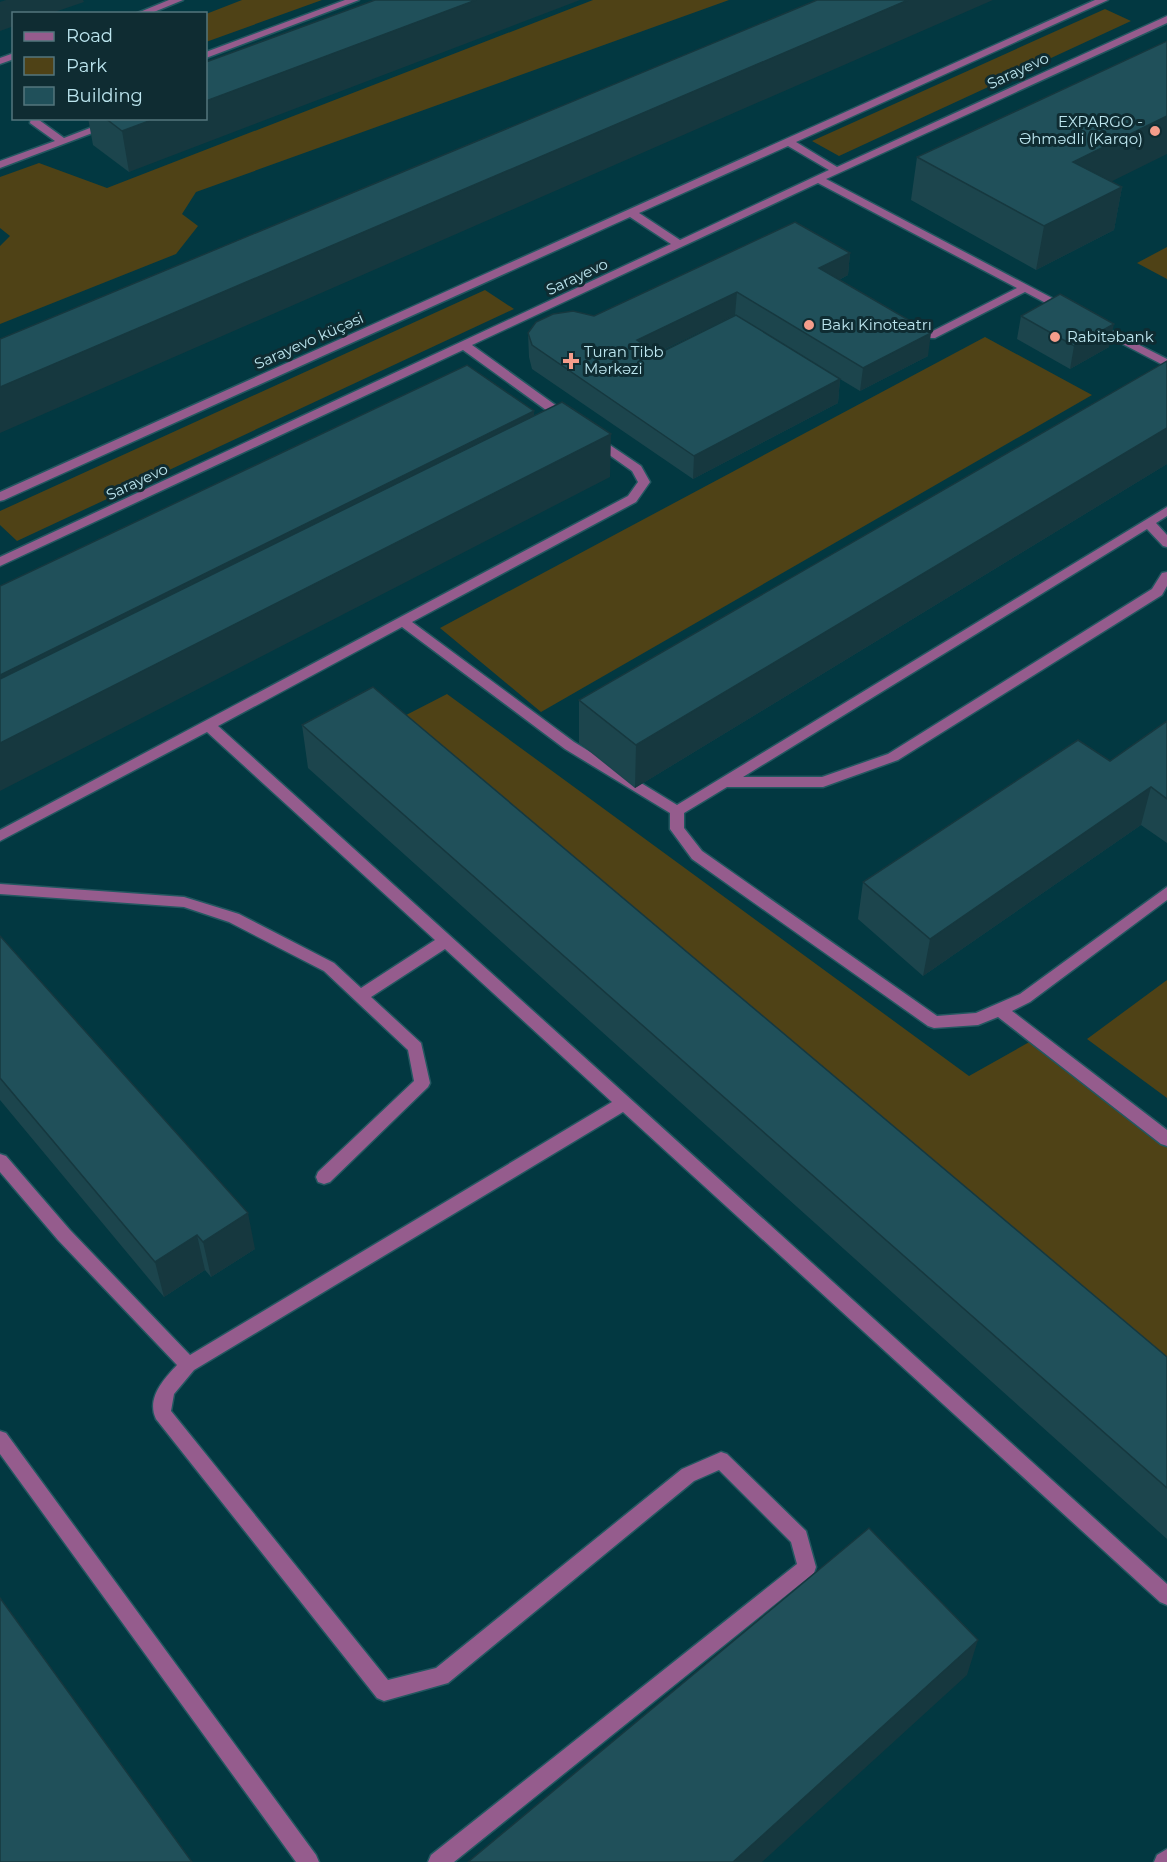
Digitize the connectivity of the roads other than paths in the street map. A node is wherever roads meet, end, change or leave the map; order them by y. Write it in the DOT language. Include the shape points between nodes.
graph roads {
  1 [pos="178,0"];
  2 [pos="354,0"];
  3 [pos="1102,0"];
  4 [pos="145,12"];
  5 [pos="1167,19"];
  6 [pos="207,55"];
  7 [pos="35,120"];
  8 [pos="122,120"];
  9 [pos="787,141"];
  10 [pos="63,142"];
  11 [pos="0,165"];
  12 [pos="837,171"];
  13 [pos="818,179"];
  14 [pos="630,212"];
  15 [pos="681,245"];
  16 [pos="1024,288"];
  17 [pos="931,336"];
  18 [pos="465,346"];
  19 [pos="1167,364"];
  20 [pos="0,496"];
  21 [pos="1167,511"];
  22 [pos="1149,523"];
  23 [pos="1167,543"];
  24 [pos="0,562"];
  25 [pos="1167,576"];
  26 [pos="402,621"];
  27 [pos="208,725"];
  28 [pos="725,782"];
  29 [pos="677,811"];
  30 [pos="0,836"];
  31 [pos="0,889"];
  32 [pos="1167,892"];
  33 [pos="445,941"];
  34 [pos="360,996"];
  35 [pos="1000,1010"];
  36 [pos="624,1103"];
  37 [pos="1167,1139"];
  38 [pos="0,1161"];
  39 [pos="324,1177"];
  40 [pos="188,1365"];
  41 [pos="0,1439"];
  42 [pos="1167,1596"];
  43 [pos="309,1862"];
  44 [pos="438,1862"];
  1 -- 4 [label="street"];
  2 -- 6 [label="street"];
  3 -- 9 [label="street, Sarayevo"];
  5 -- 12 [label="street, Sarayevo"];
  7 -- 10 [label="street"];
  8 -- 10 [label="street"];
  9 -- 12 [label="street"];
  9 -- 14 [label="street, Sarayevo"];
  10 -- 11 [label="street"];
  12 -- 13 [label="street, Sarayevo"];
  13 -- 15 [label="street, Sarayevo"];
  13 -- 16 [label="street"];
  14 -- 15 [label="street"];
  14 -- 20 [label="street, Sarayevo küçəsi"];
  15 -- 18 [label="street, Sarayevo"];
  16 -- 17 [label="street"];
  16 -- 19 [label="street"];
  18 -- 24 [label="street, Sarayevo"];
  18 -- 26 [label="street" via="637,469 644,482 632,499"];
  21 -- 22 [label="street"];
  22 -- 23 [label="street"];
  22 -- 28 [label="street"];
  25 -- 28 [label="street" via="1157,592 893,757 823,782"];
  26 -- 27 [label="street"];
  26 -- 29 [label="street" via="576,752"];
  27 -- 30 [label="street"];
  27 -- 33 [label="street"];
  28 -- 29 [label="street"];
  29 -- 35 [label="street" via="677,829 697,855 934,1022 978,1019"];
  31 -- 34 [label="street" via="184,902 234,918 329,967"];
  32 -- 35 [label="street" via="1025,998"];
  33 -- 34 [label="street"];
  33 -- 36 [label="street"];
  34 -- 39 [label="street" via="415,1047 422,1083"];
  35 -- 37 [label="street"];
  36 -- 40 [label="street"];
  36 -- 42 [label="street"];
  38 -- 40 [label="street" via="64,1235"];
  40 -- 44 [label="street" via="165,1391 162,1413 384,1691 441,1676 688,1475 721,1460 799,1537 807,1567"];
  41 -- 43 [label="street"];
}
